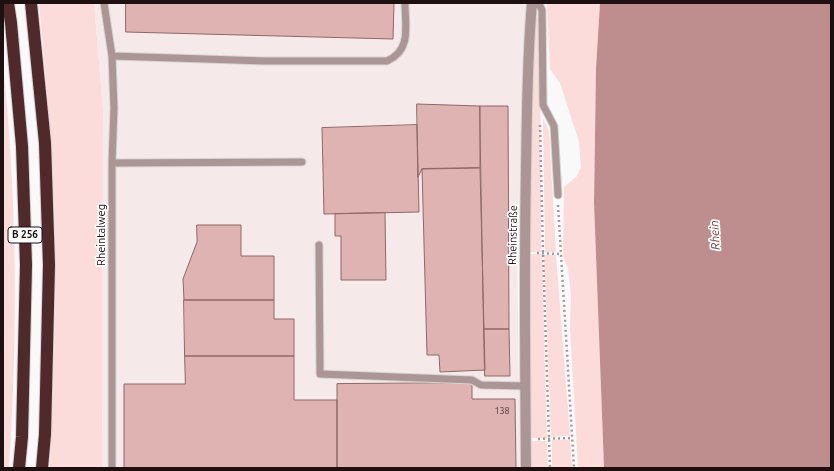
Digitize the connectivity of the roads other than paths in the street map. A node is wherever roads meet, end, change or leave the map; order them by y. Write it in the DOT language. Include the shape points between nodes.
graph roads {
  1 [pos="8,3"];
  2 [pos="31,3"];
  3 [pos="104,3"];
  4 [pos="405,3"];
  5 [pos="533,3"];
  6 [pos="112,56"];
  7 [pos="302,162"];
  8 [pos="112,163"];
  9 [pos="558,195"];
  10 [pos="319,245"];
  11 [pos="524,386"];
  12 [pos="19,468"];
  13 [pos="42,468"];
  14 [pos="112,468"];
  15 [pos="526,468"];
  1 -- 12 [label="highway, B 256" via="22,146 26,265"];
  2 -- 13 [label="highway, B 256" via="45,143 49,265"];
  3 -- 6 [label="lane, Rheintalweg"];
  4 -- 6 [label="lane" via="406,39 394,58 387,61 265,61"];
  5 -- 9 [label="lane" via="542,10 543,99 554,126"];
  5 -- 11 [label="street, Rheinstraße" via="527,94"];
  6 -- 8 [label="lane, Rheintalweg"];
  7 -- 8 [label="lane"];
  8 -- 14 [label="lane, Rheintalweg"];
  10 -- 11 [label="lane" via="320,374 472,380 481,384"];
  11 -- 15 [label="street, Rheinstraße"];
}
